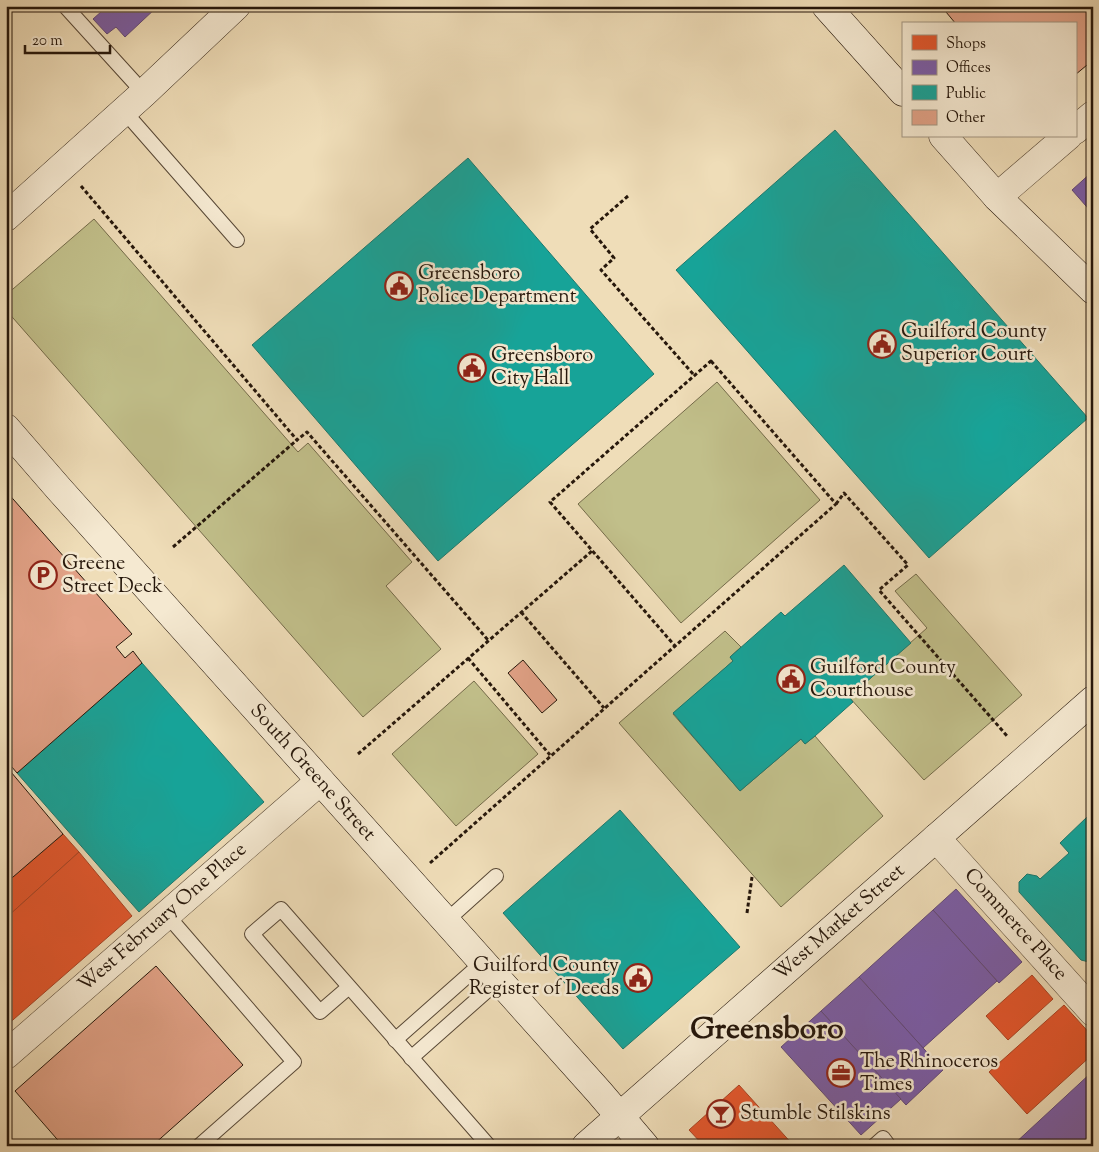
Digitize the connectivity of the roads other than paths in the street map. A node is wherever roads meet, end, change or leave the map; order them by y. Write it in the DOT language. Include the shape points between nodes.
graph roads {
  1 [pos="65,6"];
  2 [pos="826,6"];
  3 [pos="225,10"];
  4 [pos="902,91"];
  5 [pos="144,93"];
  6 [pos="124,111"];
  7 [pos="1093,115"];
  8 [pos="1076,129"];
  9 [pos="945,138"];
  10 [pos="1066,138"];
  11 [pos="997,197"];
  12 [pos="6,217"];
  13 [pos="237,240"];
  14 [pos="1093,290"];
  15 [pos="6,428"];
  16 [pos="1093,700"];
  17 [pos="320,781"];
  18 [pos="936,838"];
  19 [pos="496,876"];
  20 [pos="167,915"];
  21 [pos="445,922"];
  22 [pos="490,972"];
  23 [pos="349,987"];
  24 [pos="1093,1012"];
  25 [pos="395,1040"];
  26 [pos="6,1054"];
  27 [pos="411,1058"];
  28 [pos="620,1116"];
  29 [pos="200,1146"];
  30 [pos="488,1146"];
  31 [pos="586,1146"];
  32 [pos="645,1146"];
  33 [pos="874,1146"];
  34 [pos="890,1146"];
  1 -- 5 [label="lane"];
  2 -- 4 [label="street"];
  3 -- 5 [label="street"];
  5 -- 6 [label="street"];
  6 -- 12 [label="street"];
  6 -- 13 [label="lane"];
  7 -- 8 [label="street"];
  9 -- 11 [label="street"];
  10 -- 11 [label="street"];
  11 -- 14 [label="street"];
  15 -- 17 [label="street, South Greene Street"];
  16 -- 18 [label="street, West Market Street"];
  17 -- 20 [label="street, West February One Place"];
  17 -- 21 [label="street, South Greene Street"];
  18 -- 24 [label="street, Commerce Place"];
  18 -- 28 [label="street, West Market Street"];
  19 -- 21 [label="lane"];
  20 -- 26 [label="street, West February One Place"];
  20 -- 29 [label="lane" via="294,1062"];
  21 -- 22 [label="street, South Greene Street"];
  22 -- 25 [label="lane"];
  22 -- 27 [label="lane"];
  22 -- 28 [label="street, South Greene Street"];
  23 -- 23 [label="lane" via="281,909 252,934 320,1012"];
  23 -- 25 [label="lane"];
  25 -- 27 [label="lane"];
  27 -- 30 [label="lane"];
  28 -- 31 [label="street, West Market Street"];
  28 -- 32 [label="street, South Greene Street"];
  33 -- 34 [label="lane" via="883,1138"];
}
